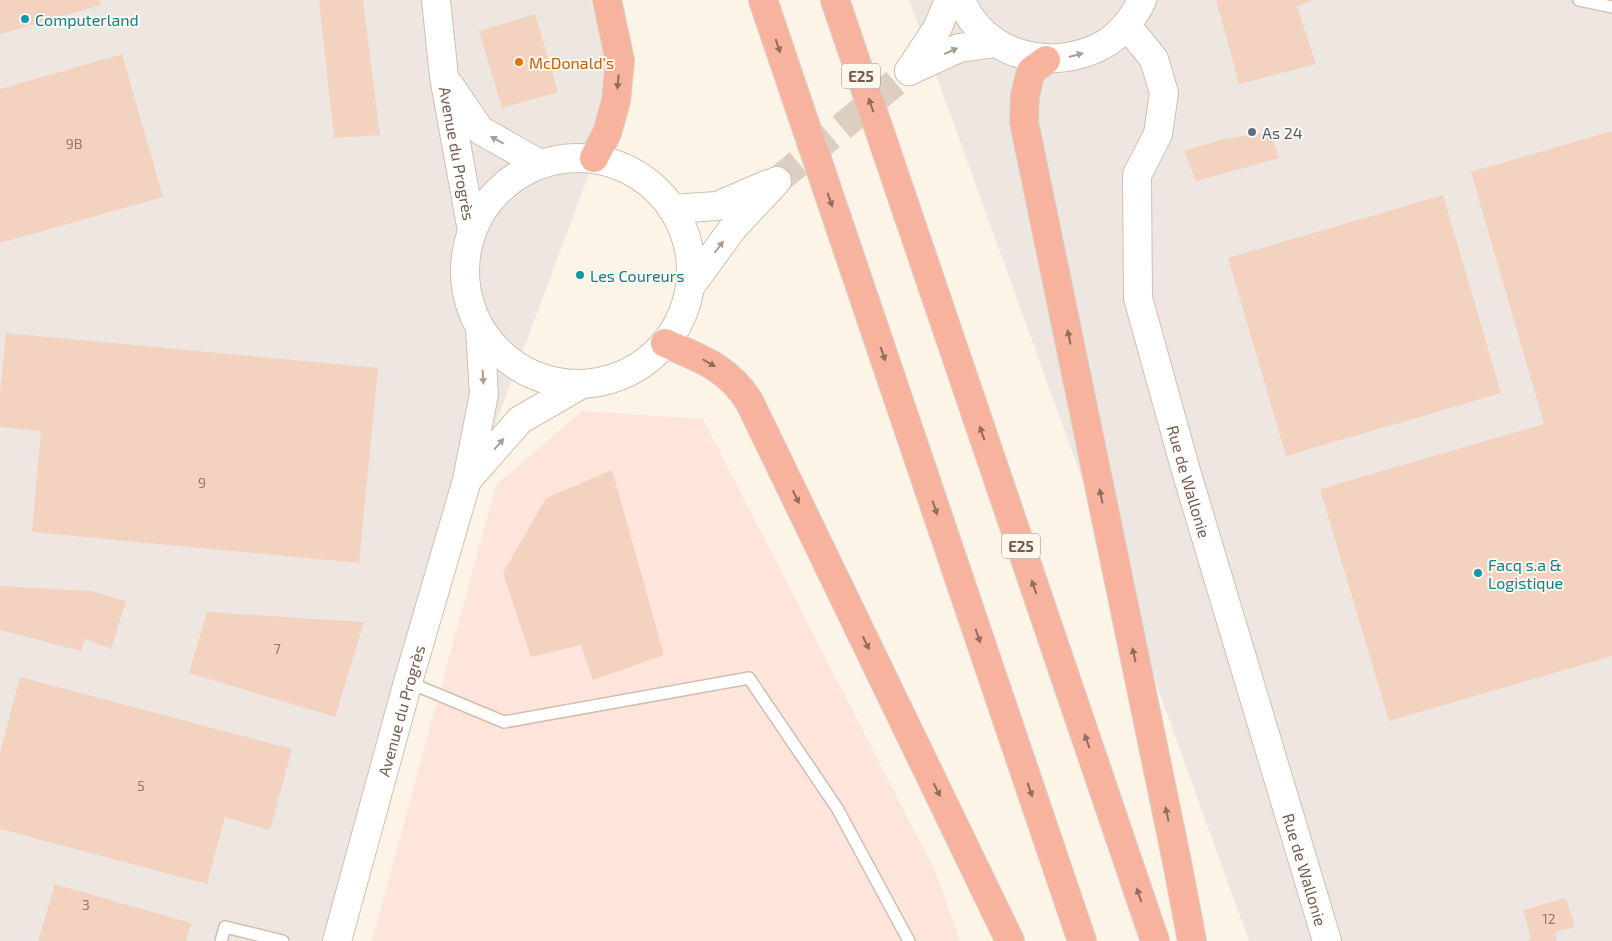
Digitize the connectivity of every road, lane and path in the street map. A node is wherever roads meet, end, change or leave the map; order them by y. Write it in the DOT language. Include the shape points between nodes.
graph roads {
  1 [pos="436,0"];
  2 [pos="607,0"];
  3 [pos="763,0"];
  4 [pos="835,0"];
  5 [pos="949,0"];
  6 [pos="961,0"];
  7 [pos="1142,0"];
  8 [pos="1579,0"];
  9 [pos="1612,7"];
  10 [pos="1127,26"];
  11 [pos="996,43"];
  12 [pos="1046,60"];
  13 [pos="444,77"];
  14 [pos="594,158"];
  15 [pos="540,164"];
  16 [pos="672,209"];
  17 [pos="472,231"];
  18 [pos="690,286"];
  19 [pos="480,329"];
  20 [pos="665,343"];
  21 [pos="582,384"];
  22 [pos="467,480"];
  23 [pos="408,682"];
  24 [pos="221,941"];
  25 [pos="281,941"];
  26 [pos="337,941"];
  27 [pos="909,941"];
  28 [pos="1010,941"];
  29 [pos="1082,941"];
  30 [pos="1154,941"];
  31 [pos="1192,941"];
  32 [pos="1327,941"];
  1 -- 13 [label="street, Avenue du Progrès"];
  2 -- 14 [label="highway, one-way" via="620,61 616,101 607,133"];
  3 -- 29 [label="highway, one-way"];
  30 -- 4 [label="highway, E25, one-way"];
  5 -- 11 [label="street, one-way" via="938,26 909,71 959,48"];
  6 -- 11 [label="street" via="978,28"];
  7 -- 10 [label="street"];
  8 -- 9 [label="lane"];
  12 -- 10 [label="street, one-way" via="1076,57 1104,45"];
  10 -- 32 [label="street, Rue de Wallonie" via="1154,59 1164,93 1158,134 1137,176 1138,298"];
  11 -- 12 [label="street" via="1020,55"];
  31 -- 12 [label="highway, one-way" via="1024,122 1025,96 1031,71"];
  15 -- 13 [label="street, Avenue du Progrès, one-way" via="480,130"];
  13 -- 17 [label="street, Avenue du Progrès"];
  14 -- 15 [label="street" via="567,158"];
  14 -- 16 [label="street" via="625,167 645,180"];
  15 -- 17 [label="street" via="511,179 499,190 488,202"];
  16 -- 18 [label="street" via="688,246"];
  18 -- 16 [label="street, one-way" via="733,228 777,181 717,206"];
  17 -- 19 [label="street" via="465,264 467,289"];
  18 -- 20 [label="street" via="681,317"];
  19 -- 21 [label="street" via="507,359 542,378"];
  19 -- 22 [label="street, Avenue du Progrès, one-way" via="484,394"];
  20 -- 21 [label="street" via="642,364 613,379"];
  20 -- 28 [label="highway, one-way" via="721,370 750,401"];
  22 -- 21 [label="street, Avenue du Progrès, one-way" via="520,420"];
  22 -- 23 [label="street, Avenue du Progrès"];
  23 -- 26 [label="street, Avenue du Progrès"];
  23 -- 27 [label="lane" via="504,722 749,678 837,808"];
  24 -- 25 [label="lane" via="225,927"];
}
